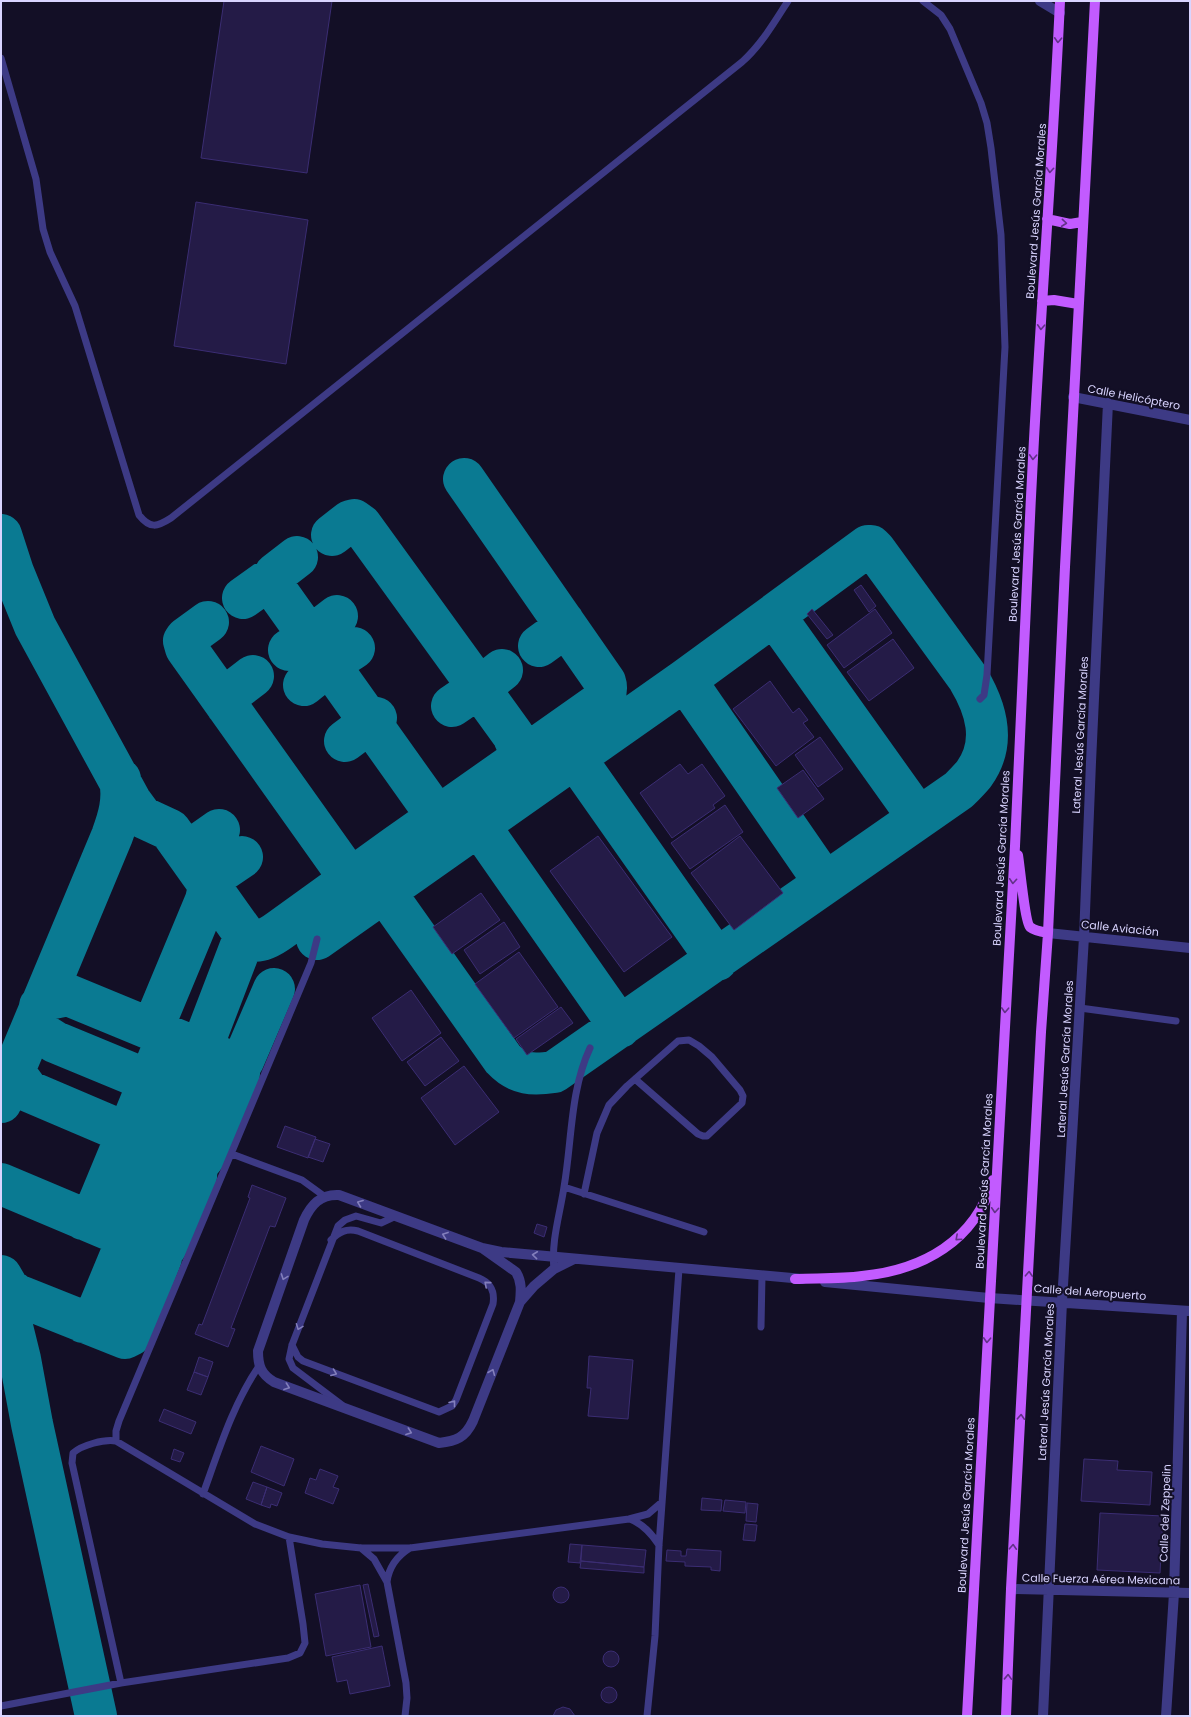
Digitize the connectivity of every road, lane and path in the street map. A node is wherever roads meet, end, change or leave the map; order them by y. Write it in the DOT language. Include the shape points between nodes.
graph roads {
  1 [pos="788,1"];
  2 [pos="922,1"];
  3 [pos="1040,1"];
  4 [pos="1060,1"];
  5 [pos="1095,1"];
  6 [pos="1060,13"];
  7 [pos="1,58"];
  8 [pos="1047,219"];
  9 [pos="1082,222"];
  10 [pos="1042,301"];
  11 [pos="1078,304"];
  12 [pos="1073,397"];
  13 [pos="1108,403"];
  14 [pos="1190,420"];
  15 [pos="980,699"];
  16 [pos="1015,842"];
  17 [pos="1048,933"];
  18 [pos="1084,937"];
  19 [pos="317,940"];
  20 [pos="1190,948"];
  21 [pos="1080,1008"];
  22 [pos="1176,1021"];
  23 [pos="590,1048"];
  24 [pos="635,1079"];
  25 [pos="232,1154"];
  26 [pos="998,1155"];
  27 [pos="564,1187"];
  28 [pos="584,1194"];
  29 [pos="324,1196"];
  30 [pos="396,1216"];
  31 [pos="704,1232"];
  32 [pos="331,1240"];
  33 [pos="482,1248"];
  34 [pos="553,1257"];
  35 [pos="574,1259"];
  36 [pos="554,1269"];
  37 [pos="679,1269"];
  38 [pos="762,1276"];
  39 [pos="795,1279"];
  40 [pos="989,1298"];
  41 [pos="1027,1300"];
  42 [pos="520,1302"];
  43 [pos="1062,1302"];
  44 [pos="1186,1311"];
  45 [pos="761,1327"];
  46 [pos="292,1345"];
  47 [pos="259,1366"];
  48 [pos="349,1410"];
  49 [pos="116,1441"];
  50 [pos="203,1494"];
  51 [pos="662,1502"];
  52 [pos="629,1519"];
  53 [pos="289,1536"];
  54 [pos="659,1545"];
  55 [pos="361,1548"];
  56 [pos="410,1548"];
  57 [pos="387,1582"];
  58 [pos="1011,1589"];
  59 [pos="1048,1590"];
  60 [pos="1174,1593"];
  61 [pos="1190,1593"];
  62 [pos="121,1683"];
  63 [pos="1,1706"];
  64 [pos="405,1716"];
  65 [pos="647,1716"];
  66 [pos="968,1716"];
  67 [pos="1006,1716"];
  68 [pos="1043,1716"];
  69 [pos="1166,1716"];
  1 -- 7 [label="lane" via="764,37 742,62 171,518 162,524 152,526 145,523 139,515 75,306 50,252 43,229 36,179"];
  2 -- 15 [label="lane" via="941,15 950,29 981,103 991,148 1001,235 1005,347 988,675 984,695"];
  3 -- 6 [label="street"];
  4 -- 6 [label="main road, Boulevard Jesús García Morales"];
  5 -- 9 [label="main road"];
  6 -- 8 [label="main road, Boulevard Jesús García Morales, one-way"];
  8 -- 9 [label="main road, one-way" via="1070,224"];
  8 -- 10 [label="main road, Boulevard Jesús García Morales"];
  9 -- 11 [label="main road"];
  10 -- 11 [label="main road"];
  10 -- 16 [label="main road, Boulevard Jesús García Morales, one-way"];
  11 -- 12 [label="main road"];
  12 -- 13 [label="street, Calle Helicóptero"];
  12 -- 17 [label="main road"];
  13 -- 14 [label="street, Calle Helicóptero"];
  13 -- 18 [label="street, Lateral Jesús García Morales"];
  16 -- 17 [label="main road" via="1027,921 1031,928"];
  16 -- 26 [label="main road, Boulevard Jesús García Morales, one-way"];
  17 -- 18 [label="street, Calle Aviación"];
  41 -- 17 [label="main road, one-way"];
  18 -- 20 [label="street, Calle Aviación"];
  18 -- 21 [label="street, Lateral Jesús García Morales"];
  19 -- 25 [label="lane" via="311,963"];
  21 -- 22 [label="lane"];
  21 -- 43 [label="street, Lateral Jesús García Morales"];
  23 -- 27 [label="lane" via="578,1087"];
  24 -- 24 [label="lane" via="678,1041 689,1040 712,1058 740,1090 743,1096 742,1103 707,1136 703,1136"];
  24 -- 28 [label="lane" via="609,1105 603,1118 597,1133"];
  25 -- 29 [label="lane" via="302,1180"];
  25 -- 49 [label="lane" via="119,1421"];
  26 -- 39 [label="main road, one-way" via="993,1182 981,1210 956,1241 932,1257 910,1266 869,1275"];
  26 -- 40 [label="main road, Boulevard Jesús García Morales, one-way"];
  27 -- 28 [label="lane"];
  27 -- 34 [label="lane"];
  28 -- 31 [label="lane"];
  30 -- 29 [label="street, one-way" via="339,1195"];
  29 -- 47 [label="street, one-way" via="314,1202 304,1220 258,1351"];
  30 -- 32 [label="lane" via="380,1222 356,1216 350,1218 338,1226"];
  33 -- 30 [label="street, one-way"];
  32 -- 46 [label="lane, one-way"];
  46 -- 32 [label="lane, one-way" via="303,1361 439,1412 452,1406 456,1400 493,1304 493,1290 490,1285 478,1278 358,1230 346,1230"];
  34 -- 33 [label="street, Calle del Aeropuerto, one-way"];
  33 -- 42 [label="street" via="516,1272 521,1286"];
  34 -- 35 [label="street, Calle del Aeropuerto"];
  34 -- 36 [label="lane"];
  35 -- 36 [label="street"];
  35 -- 37 [label="street, Calle del Aeropuerto"];
  36 -- 42 [label="street"];
  37 -- 38 [label="street, Calle del Aeropuerto"];
  37 -- 51 [label="lane"];
  38 -- 39 [label="street, Calle del Aeropuerto"];
  38 -- 45 [label="lane"];
  39 -- 40 [label="street, Calle del Aeropuerto"];
  40 -- 41 [label="street, Calle del Aeropuerto"];
  40 -- 66 [label="main road, Boulevard Jesús García Morales, one-way"];
  41 -- 43 [label="street, Calle del Aeropuerto"];
  58 -- 41 [label="main road, one-way"];
  48 -- 42 [label="street, one-way" via="439,1443 451,1442 463,1435 473,1421"];
  43 -- 44 [label="street, Calle del Aeropuerto"];
  43 -- 59 [label="street, Lateral Jesús García Morales"];
  44 -- 60 [label="street, Calle del Zeppelin"];
  46 -- 48 [label="lane" via="289,1359 292,1368"];
  47 -- 48 [label="street, one-way" via="267,1378 274,1382"];
  47 -- 50 [label="lane" via="246,1385 230,1420"];
  49 -- 50 [label="lane"];
  49 -- 62 [label="lane" via="110,1440 81,1448 73,1453 71,1458"];
  50 -- 53 [label="lane" via="255,1524"];
  51 -- 52 [label="lane" via="648,1514"];
  51 -- 54 [label="lane"];
  52 -- 54 [label="lane" via="647,1529"];
  52 -- 56 [label="lane"];
  53 -- 55 [label="lane" via="322,1544"];
  53 -- 62 [label="lane" via="305,1643 300,1653 288,1658"];
  54 -- 65 [label="lane" via="655,1636"];
  55 -- 56 [label="lane"];
  55 -- 57 [label="lane" via="374,1559"];
  56 -- 57 [label="lane" via="400,1554 393,1563"];
  57 -- 64 [label="lane" via="406,1683"];
  58 -- 59 [label="street, Calle Fuerza Aérea Mexicana"];
  67 -- 58 [label="main road, one-way"];
  59 -- 60 [label="street, Calle Fuerza Aérea Mexicana"];
  59 -- 68 [label="street, Lateral Jesús García Morales"];
  60 -- 61 [label="street, Calle Fuerza Aérea Mexicana"];
  60 -- 69 [label="street, Calle del Zeppelin"];
  62 -- 63 [label="lane"];
}
